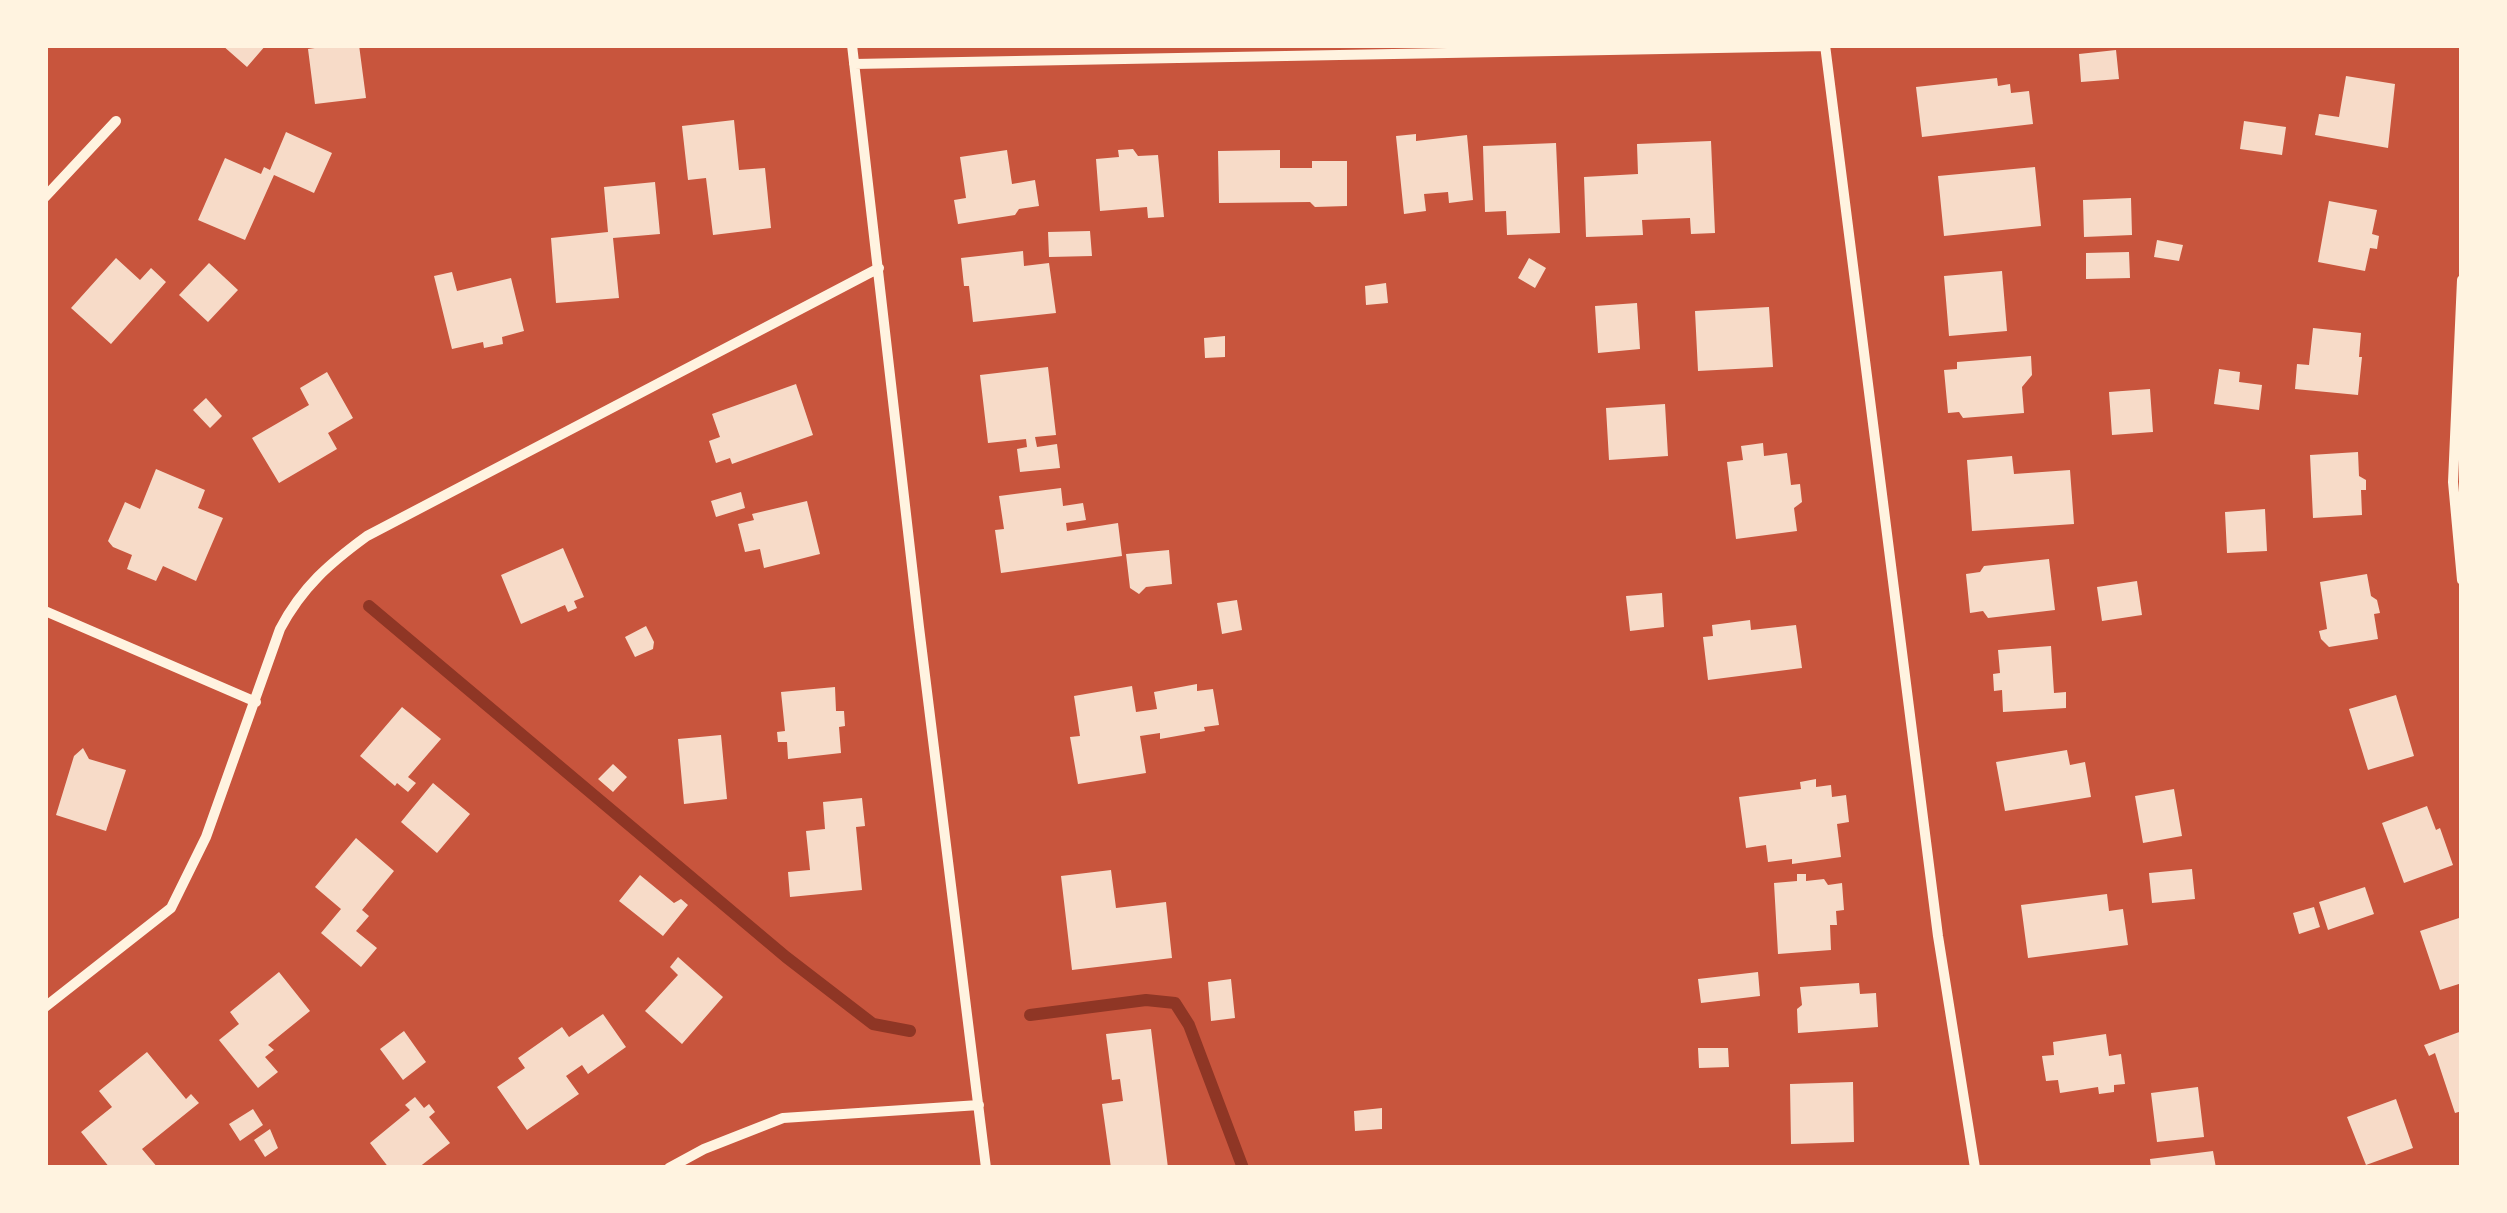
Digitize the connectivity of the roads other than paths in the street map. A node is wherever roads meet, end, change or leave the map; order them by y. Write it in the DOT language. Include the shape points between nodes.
graph roads {
  1 [pos="852,45"];
  2 [pos="1825,45"];
  3 [pos="854,64"];
  4 [pos="116,122"];
  5 [pos="45,198"];
  6 [pos="879,268"];
  7 [pos="2462,280"];
  8 [pos="2462,580"];
  9 [pos="45,611"];
  10 [pos="256,702"];
  11 [pos="45,1007"];
  12 [pos="980,1105"];
  13 [pos="669,1168"];
  14 [pos="986,1168"];
  15 [pos="1974,1168"];
  1 -- 3 [label="street"];
  2 -- 3 [label="street"];
  2 -- 15 [label="street" via="1938,936"];
  3 -- 6 [label="street"];
  4 -- 5 [label="street"];
  6 -- 10 [label="street" via="368,536 312,579 294,603"];
  6 -- 12 [label="street"];
  7 -- 8 [label="street" via="2453,482"];
  9 -- 10 [label="street"];
  10 -- 11 [label="street" via="206,837 171,908"];
  12 -- 13 [label="street" via="783,1118"];
  12 -- 14 [label="street"];
}
